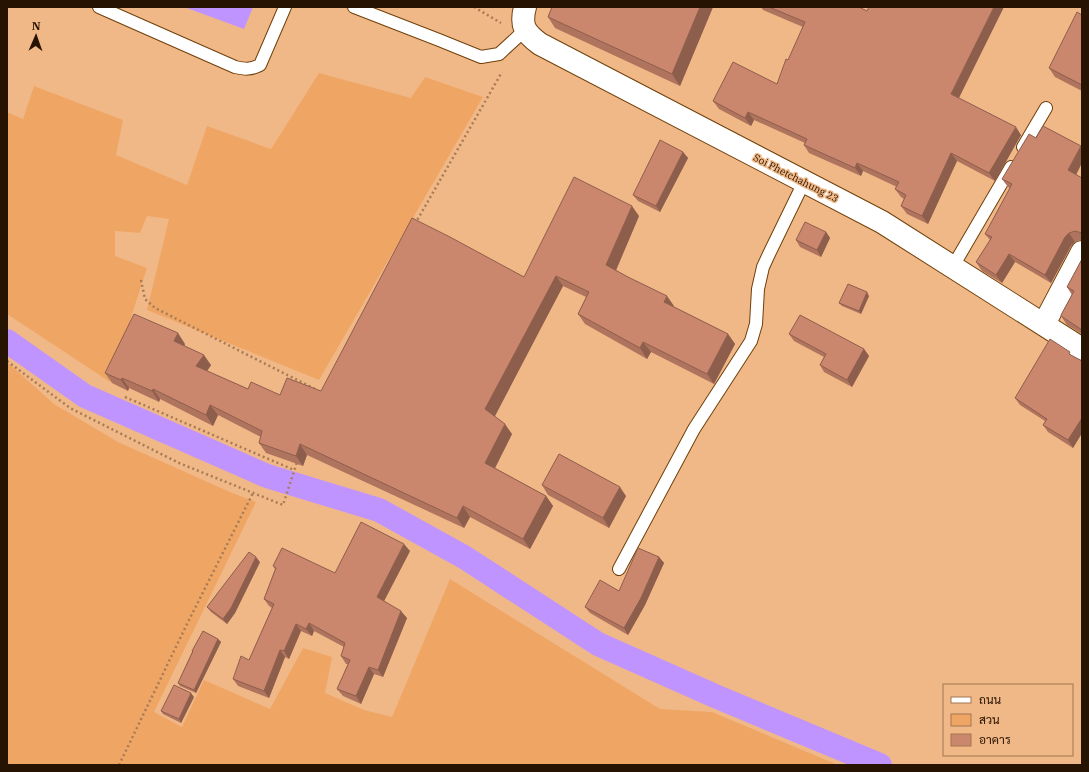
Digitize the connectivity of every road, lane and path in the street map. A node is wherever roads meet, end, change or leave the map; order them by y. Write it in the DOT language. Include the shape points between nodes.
graph roads {
  1 [pos="99,7"];
  2 [pos="285,7"];
  3 [pos="354,7"];
  4 [pos="474,7"];
  5 [pos="525,20"];
  6 [pos="500,74"];
  7 [pos="1046,108"];
  8 [pos="804,182"];
  9 [pos="414,226"];
  10 [pos="1082,252"];
  11 [pos="952,268"];
  12 [pos="141,280"];
  13 [pos="1044,324"];
  14 [pos="1082,349"];
  15 [pos="7,361"];
  16 [pos="321,392"];
  17 [pos="124,397"];
  18 [pos="299,456"];
  19 [pos="294,470"];
  20 [pos="253,492"];
  21 [pos="619,569"];
  22 [pos="120,765"];
  1 -- 2 [label="lane" via="235,68 245,69 260,64"];
  3 -- 5 [label="lane" via="481,57 499,54"];
  4 -- 5 [label="path" via="501,23"];
  5 -- 8 [label="street, Soi Phetchahung 23" via="529,36 547,48"];
  6 -- 9 [label="path"];
  7 -- 11 [label="lane"];
  8 -- 11 [label="street, Soi Phetchahung 23" via="882,222"];
  8 -- 21 [label="lane" via="763,267 758,289 756,324 751,341 694,429"];
  10 -- 13 [label="street"];
  11 -- 13 [label="street, Soi Phetchahung 23"];
  12 -- 16 [label="path" via="145,299 155,308"];
  13 -- 14 [label="street, Soi Phetchahung 23"];
  15 -- 20 [label="path" via="70,408 179,463"];
  17 -- 19 [label="path"];
  18 -- 19 [label="path"];
  19 -- 20 [label="path" via="283,505"];
  20 -- 22 [label="path"];
}
